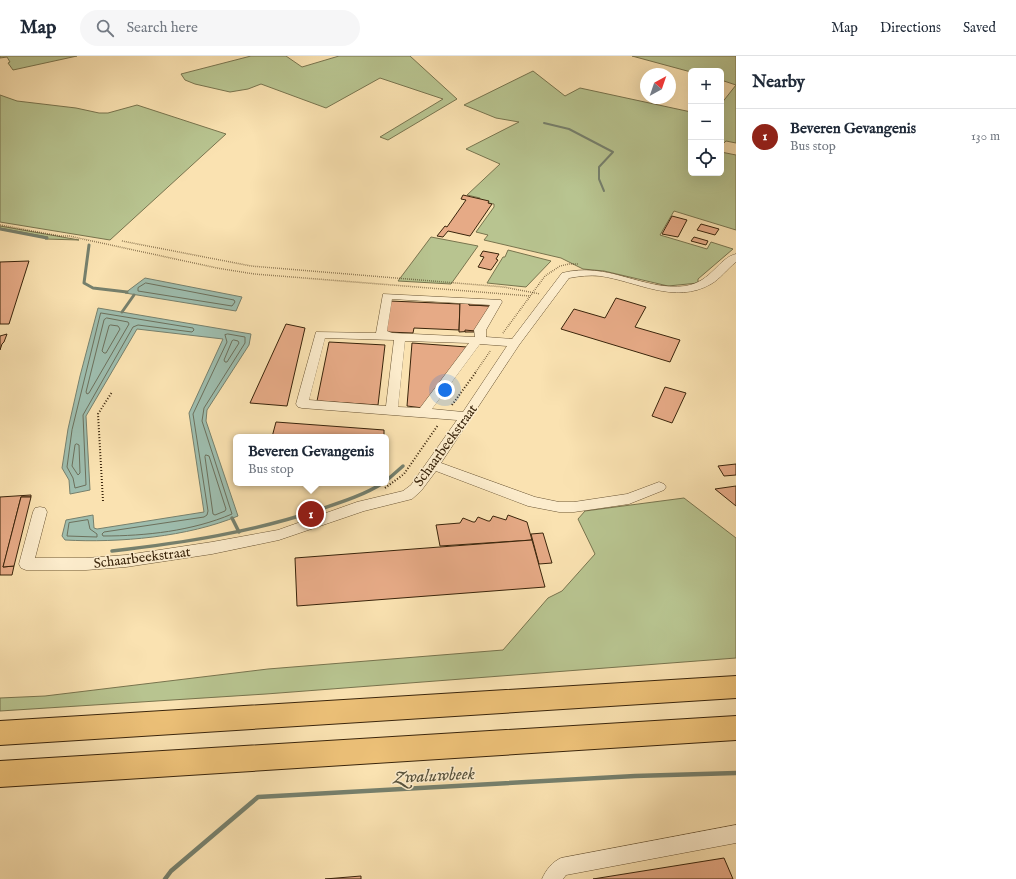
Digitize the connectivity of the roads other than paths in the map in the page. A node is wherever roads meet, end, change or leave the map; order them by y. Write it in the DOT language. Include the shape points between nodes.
graph roads {
  1 [pos="736,257"];
  2 [pos="395,337"];
  3 [pos="479,340"];
  4 [pos="516,343"];
  5 [pos="392,410"];
  6 [pos="424,412"];
  7 [pos="466,416"];
  8 [pos="434,465"];
  9 [pos="659,487"];
  10 [pos="40,512"];
  11 [pos="736,687"];
  12 [pos="736,728"];
  13 [pos="0,733"];
  14 [pos="0,774"];
  15 [pos="736,834"];
  16 [pos="552,879"];
  1 -- 4 [label="street, Schaarbeekstraat" via="711,280 697,287 671,289 607,275 577,272 566,275"];
  2 -- 3 [label="street"];
  2 -- 3 [label="street" via="381,332 387,296 497,302 480,330"];
  2 -- 5 [label="street"];
  2 -- 5 [label="street" via="320,334 302,404"];
  3 -- 4 [label="street"];
  3 -- 6 [label="street"];
  4 -- 7 [label="street, Schaarbeekstraat"];
  5 -- 6 [label="street"];
  6 -- 7 [label="street"];
  7 -- 8 [label="street, Schaarbeekstraat"];
  8 -- 9 [label="street" via="533,502 559,507 628,499"];
  8 -- 10 [label="street, Schaarbeekstraat" via="416,488 407,495 362,506 278,535 165,556 86,564 26,564"];
  11 -- 13 [label="highway"];
  12 -- 14 [label="highway"];
  15 -- 16 [label="street" via="561,867"];
}
